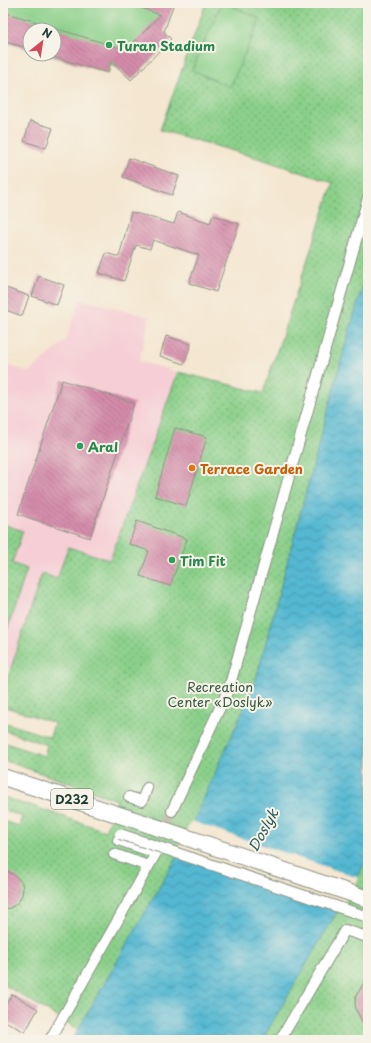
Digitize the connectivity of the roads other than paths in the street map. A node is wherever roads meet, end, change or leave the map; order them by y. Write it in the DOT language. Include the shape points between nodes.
graph roads {
  1 [pos="368,198"];
  2 [pos="3,777"];
  3 [pos="147,788"];
  4 [pos="130,798"];
  5 [pos="172,811"];
  6 [pos="114,854"];
  7 [pos="148,866"];
  8 [pos="368,899"];
  9 [pos="368,917"];
  10 [pos="368,934"];
  11 [pos="50,1040"];
  12 [pos="280,1040"];
  1 -- 5 [label="street" via="229,688"];
  2 -- 8 [label="main road, D232, bridge"];
  3 -- 4 [label="street" via="142,801"];
  6 -- 7 [label="street"];
  7 -- 9 [label="street, bridge" via="156,853 119,837"];
  7 -- 11 [label="street"];
  10 -- 12 [label="street" via="367,937 345,930"];
}
